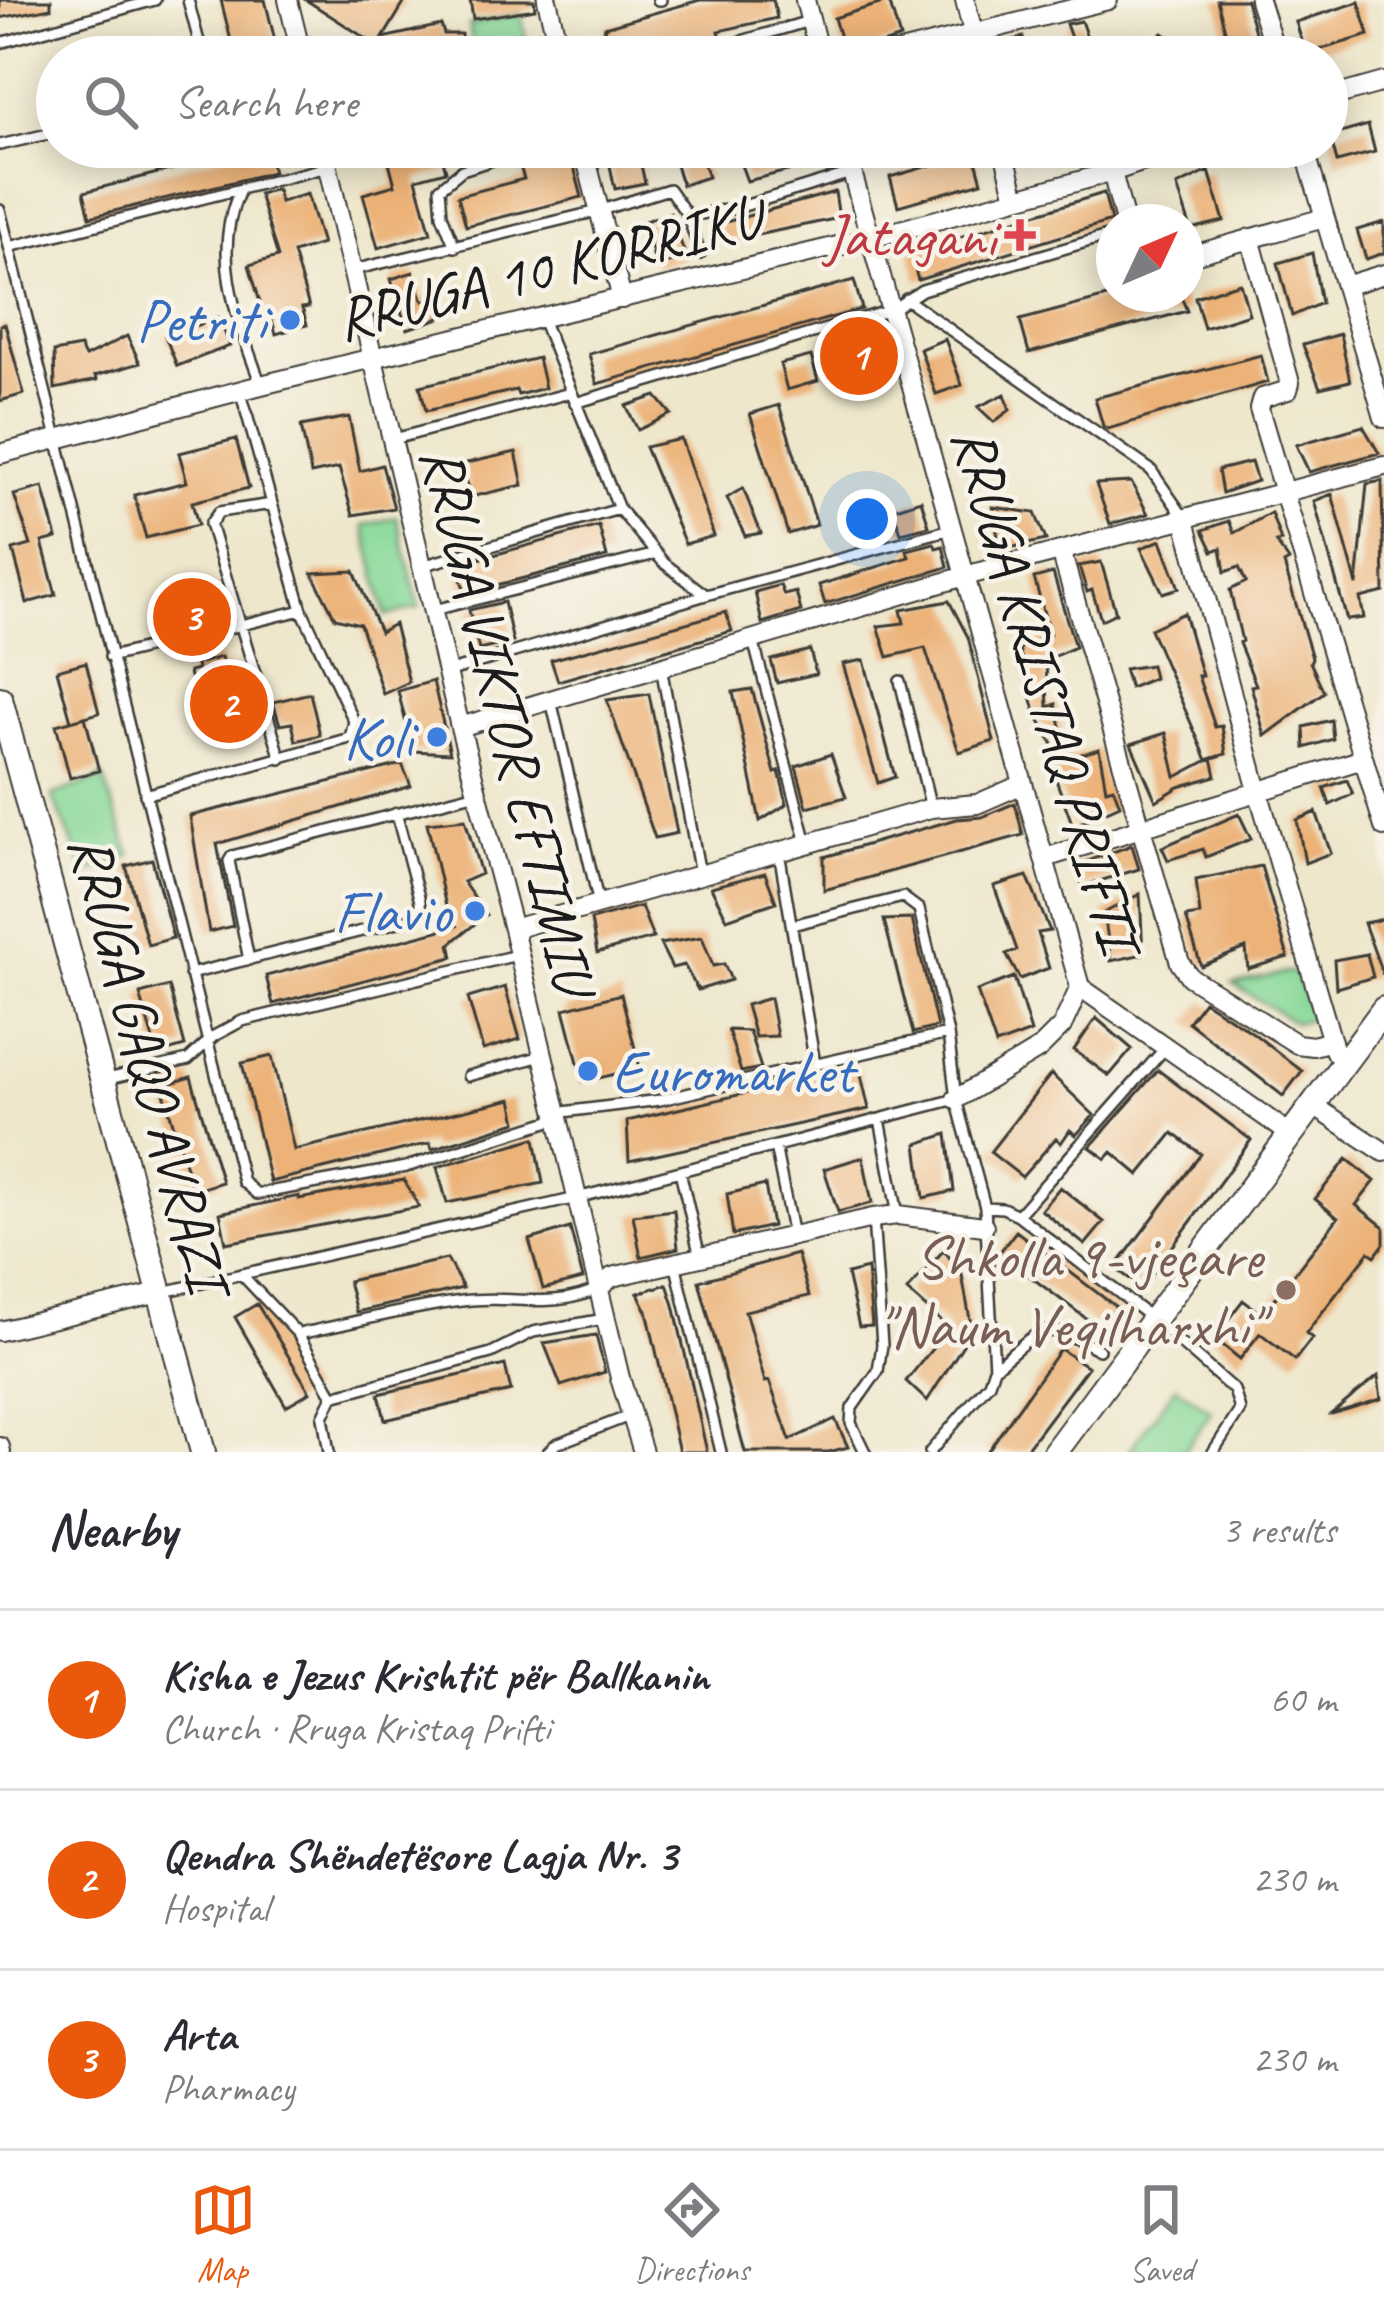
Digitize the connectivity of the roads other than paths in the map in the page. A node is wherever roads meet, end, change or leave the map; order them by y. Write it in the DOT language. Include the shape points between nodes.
graph roads {
  1 [pos="155,0"];
  2 [pos="188,0"];
  3 [pos="288,0"];
  4 [pos="547,0"];
  5 [pos="805,0"];
  6 [pos="965,0"];
  7 [pos="1104,0"];
  8 [pos="1259,0"];
  9 [pos="810,21"];
  10 [pos="973,31"];
  11 [pos="197,36"];
  12 [pos="297,36"];
  13 [pos="554,36"];
  14 [pos="759,36"];
  15 [pos="814,36"];
  16 [pos="955,36"];
  17 [pos="974,36"];
  18 [pos="1270,36"];
  19 [pos="0,43"];
  20 [pos="1384,82"];
  21 [pos="1348,92"];
  22 [pos="36,137"];
  23 [pos="0,145"];
  24 [pos="297,168"];
  25 [pos="329,168"];
  26 [pos="468,168"];
  27 [pos="588,168"];
  28 [pos="851,168"];
  29 [pos="1008,168"];
  30 [pos="1124,168"];
  31 [pos="1310,168"];
  32 [pos="852,172"];
  33 [pos="1112,172"];
  34 [pos="240,190"];
  35 [pos="1016,198"];
  36 [pos="1120,204"];
  37 [pos="0,210"];
  38 [pos="598,211"];
  39 [pos="688,217"];
  40 [pos="1324,218"];
  41 [pos="871,238"];
  42 [pos="1096,238"];
  43 [pos="1250,238"];
  44 [pos="455,247"];
  45 [pos="9,248"];
  46 [pos="1204,251"];
  47 [pos="700,254"];
  48 [pos="13,262"];
  49 [pos="0,266"];
  50 [pos="353,270"];
  51 [pos="1384,274"];
  52 [pos="1345,286"];
  53 [pos="622,299"];
  54 [pos="899,305"];
  55 [pos="542,319"];
  56 [pos="375,359"];
  57 [pos="261,385"];
  58 [pos="240,390"];
  59 [pos="572,398"];
  60 [pos="1384,418"];
  61 [pos="56,440"];
  62 [pos="390,440"];
  63 [pos="0,454"];
  64 [pos="1384,466"];
  65 [pos="1285,491"];
  66 [pos="272,504"];
  67 [pos="620,509"];
  68 [pos="1185,520"];
  69 [pos="952,529"];
  70 [pos="1061,551"];
  71 [pos="656,554"];
  72 [pos="422,566"];
  73 [pos="965,576"];
  74 [pos="706,595"];
  75 [pos="302,610"];
  76 [pos="432,610"];
  77 [pos="243,625"];
  78 [pos="753,640"];
  79 [pos="110,657"];
  80 [pos="661,667"];
  81 [pos="447,672"];
  82 [pos="900,681"];
  83 [pos="0,699"];
  84 [pos="550,700"];
  85 [pos="460,728"];
  86 [pos="281,759"];
  87 [pos="1363,759"];
  88 [pos="1023,784"];
  89 [pos="1258,791"];
  90 [pos="477,793"];
  91 [pos="145,795"];
  92 [pos="931,808"];
  93 [pos="396,813"];
  94 [pos="1384,827"];
  95 [pos="1140,828"];
  96 [pos="807,844"];
  97 [pos="779,852"];
  98 [pos="1046,858"];
  99 [pos="700,874"];
  100 [pos="599,904"];
  101 [pos="792,926"];
  102 [pos="513,929"];
  103 [pos="519,955"];
  104 [pos="249,960"];
  105 [pos="190,974"];
  106 [pos="1080,987"];
  107 [pos="1384,1009"];
  108 [pos="948,1034"];
  109 [pos="1332,1041"];
  110 [pos="208,1045"];
  111 [pos="1166,1047"];
  112 [pos="542,1056"];
  113 [pos="815,1064"];
  114 [pos="1339,1066"];
  115 [pos="468,1076"];
  116 [pos="102,1080"];
  117 [pos="956,1099"];
  118 [pos="1311,1104"];
  119 [pos="555,1113"];
  120 [pos="880,1119"];
  121 [pos="1290,1134"];
  122 [pos="775,1146"];
  123 [pos="1384,1152"];
  124 [pos="680,1171"];
  125 [pos="577,1198"];
  126 [pos="898,1215"];
  127 [pos="1018,1215"];
  128 [pos="984,1216"];
  129 [pos="873,1217"];
  130 [pos="793,1236"];
  131 [pos="700,1257"];
  132 [pos="675,1263"];
  133 [pos="242,1274"];
  134 [pos="599,1288"];
  135 [pos="159,1293"];
  136 [pos="606,1318"];
  137 [pos="1154,1320"];
  138 [pos="0,1331"];
  139 [pos="298,1334"];
  140 [pos="1100,1350"];
  141 [pos="994,1368"];
  142 [pos="332,1396"];
  143 [pos="632,1415"];
  144 [pos="203,1452"];
  145 [pos="329,1452"];
  146 [pos="548,1452"];
  147 [pos="643,1452"];
  148 [pos="721,1452"];
  149 [pos="866,1452"];
  150 [pos="930,1452"];
  151 [pos="1055,1452"];
  152 [pos="1214,1452"];
  1 -- 19 [label="lane"];
  2 -- 11 [label="lane"];
  3 -- 12 [label="street"];
  4 -- 13 [label="street"];
  5 -- 9 [label="street"];
  6 -- 10 [label="street"];
  7 -- 10 [label="street"];
  8 -- 18 [label="street"];
  9 -- 14 [label="lane"];
  9 -- 15 [label="street"];
  10 -- 16 [label="street"];
  10 -- 17 [label="street"];
  20 -- 21 [label="street"];
  22 -- 23 [label="lane"];
  24 -- 34 [label="lane"];
  25 -- 50 [label="street, RRUGA VIKTOR EFTIMIU"];
  26 -- 44 [label="lane" via="440,188"];
  27 -- 38 [label="street"];
  28 -- 32 [label="street, RRUGA KRISTAQ PRIFTI"];
  29 -- 35 [label="street"];
  30 -- 33 [label="street, RRUGA 10 KORRIKU"];
  31 -- 40 [label="street"];
  32 -- 39 [label="lane"];
  32 -- 41 [label="street, RRUGA KRISTAQ PRIFTI"];
  33 -- 35 [label="street, RRUGA 10 KORRIKU"];
  33 -- 36 [label="street"];
  34 -- 45 [label="lane"];
  34 -- 57 [label="lane" via="229,214 227,280"];
  35 -- 41 [label="street, RRUGA 10 KORRIKU"];
  37 -- 45 [label="lane"];
  38 -- 39 [label="lane" via="669,189"];
  38 -- 44 [label="lane"];
  38 -- 53 [label="street"];
  39 -- 47 [label="lane"];
  40 -- 43 [label="street"];
  40 -- 52 [label="street"];
  41 -- 53 [label="street, RRUGA 10 KORRIKU"];
  41 -- 54 [label="street, RRUGA KRISTAQ PRIFTI"];
  42 -- 54 [label="lane" via="922,290"];
  43 -- 46 [label="street"];
  43 -- 65 [label="street" via="1290,383 1259,402"];
  44 -- 50 [label="lane"];
  45 -- 48 [label="lane"];
  48 -- 49 [label="lane"];
  48 -- 61 [label="lane"];
  50 -- 56 [label="street, RRUGA VIKTOR EFTIMIU"];
  51 -- 52 [label="street"];
  52 -- 60 [label="street"];
  53 -- 55 [label="street, RRUGA 10 KORRIKU"];
  54 -- 59 [label="lane"];
  54 -- 68 [label="lane" via="1151,470"];
  54 -- 69 [label="street, RRUGA KRISTAQ PRIFTI"];
  55 -- 56 [label="street, RRUGA 10 KORRIKU"];
  55 -- 59 [label="lane"];
  56 -- 57 [label="street, RRUGA 10 KORRIKU"];
  56 -- 62 [label="street, RRUGA VIKTOR EFTIMIU"];
  57 -- 58 [label="street, RRUGA 10 KORRIKU"];
  58 -- 61 [label="street, RRUGA 10 KORRIKU"];
  58 -- 66 [label="lane"];
  59 -- 62 [label="lane"];
  59 -- 67 [label="lane"];
  61 -- 63 [label="street, RRUGA 10 KORRIKU"];
  61 -- 79 [label="lane"];
  62 -- 72 [label="street, RRUGA VIKTOR EFTIMIU"];
  64 -- 65 [label="street"];
  65 -- 68 [label="street"];
  65 -- 87 [label="street"];
  66 -- 75 [label="lane"];
  66 -- 77 [label="lane" via="219,512 209,524"];
  67 -- 71 [label="lane"];
  67 -- 72 [label="lane"];
  68 -- 70 [label="street"];
  68 -- 89 [label="street"];
  69 -- 73 [label="street, RRUGA KRISTAQ PRIFTI"];
  69 -- 74 [label="lane"];
  70 -- 73 [label="street"];
  70 -- 95 [label="street"];
  71 -- 74 [label="lane"];
  71 -- 76 [label="lane"];
  72 -- 76 [label="street, RRUGA VIKTOR EFTIMIU"];
  73 -- 78 [label="street"];
  73 -- 88 [label="street, RRUGA KRISTAQ PRIFTI"];
  74 -- 81 [label="lane"];
  75 -- 77 [label="lane"];
  75 -- 86 [label="lane" via="353,731 338,744"];
  76 -- 81 [label="street, RRUGA VIKTOR EFTIMIU"];
  77 -- 79 [label="lane"];
  77 -- 86 [label="lane"];
  78 -- 80 [label="street"];
  78 -- 96 [label="lane"];
  79 -- 91 [label="lane"];
  80 -- 84 [label="street"];
  80 -- 99 [label="lane"];
  81 -- 85 [label="street, RRUGA VIKTOR EFTIMIU"];
  82 -- 92 [label="lane"];
  83 -- 116 [label="main road, RRUGA GAQO AVRAZI"];
  84 -- 85 [label="street"];
  84 -- 100 [label="lane"];
  85 -- 90 [label="street, RRUGA VIKTOR EFTIMIU"];
  86 -- 91 [label="lane"];
  87 -- 89 [label="street"];
  87 -- 94 [label="street"];
  88 -- 92 [label="street" via="977,804"];
  88 -- 98 [label="street, RRUGA KRISTAQ PRIFTI"];
  89 -- 95 [label="street"];
  89 -- 109 [label="street"];
  90 -- 93 [label="lane"];
  90 -- 102 [label="street, RRUGA VIKTOR EFTIMIU"];
  91 -- 105 [label="lane"];
  92 -- 96 [label="street"];
  93 -- 104 [label="lane" via="232,856"];
  93 -- 104 [label="lane" via="420,901 414,918"];
  95 -- 98 [label="street"];
  95 -- 109 [label="street" via="1190,977 1297,1044"];
  96 -- 97 [label="street"];
  97 -- 99 [label="street"];
  97 -- 101 [label="lane"];
  98 -- 106 [label="street, RRUGA KRISTAQ PRIFTI"];
  99 -- 100 [label="street"];
  100 -- 102 [label="street"];
  101 -- 108 [label="lane" via="903,897 912,902"];
  101 -- 113 [label="lane"];
  102 -- 103 [label="street, RRUGA VIKTOR EFTIMIU"];
  103 -- 110 [label="lane" via="242,1021"];
  103 -- 112 [label="street, RRUGA VIKTOR EFTIMIU"];
  104 -- 105 [label="lane"];
  105 -- 110 [label="lane"];
  106 -- 111 [label="street, RRUGA KRISTAQ PRIFTI"];
  106 -- 117 [label="street" via="1062,1026 1039,1048"];
  107 -- 114 [label="main road"];
  108 -- 113 [label="lane"];
  108 -- 117 [label="lane"];
  109 -- 114 [label="street"];
  110 -- 116 [label="lane" via="188,1060"];
  110 -- 119 [label="lane" via="243,1182 257,1194 406,1167"];
  111 -- 121 [label="street, RRUGA KRISTAQ PRIFTI"];
  111 -- 127 [label="lane"];
  112 -- 115 [label="lane"];
  112 -- 119 [label="street, RRUGA VIKTOR EFTIMIU"];
  113 -- 119 [label="lane" via="660,1100"];
  114 -- 118 [label="main road"];
  116 -- 135 [label="main road, RRUGA GAQO AVRAZI"];
  117 -- 120 [label="lane"];
  117 -- 128 [label="lane"];
  118 -- 121 [label="main road"];
  118 -- 123 [label="street"];
  119 -- 125 [label="street, RRUGA VIKTOR EFTIMIU"];
  120 -- 122 [label="lane"];
  120 -- 126 [label="lane"];
  121 -- 137 [label="main road"];
  122 -- 124 [label="lane"];
  122 -- 130 [label="lane"];
  124 -- 125 [label="lane"];
  124 -- 131 [label="lane"];
  125 -- 133 [label="lane"];
  125 -- 134 [label="street, RRUGA VIKTOR EFTIMIU"];
  126 -- 128 [label="street"];
  126 -- 129 [label="street"];
  127 -- 128 [label="lane" via="1003,1208"];
  127 -- 137 [label="lane"];
  128 -- 141 [label="lane"];
  129 -- 130 [label="street"];
  129 -- 149 [label="lane" via="882,1345 851,1423"];
  130 -- 131 [label="street"];
  131 -- 132 [label="street"];
  132 -- 134 [label="street" via="613,1277"];
  132 -- 148 [label="lane"];
  133 -- 135 [label="lane"];
  133 -- 139 [label="lane"];
  134 -- 136 [label="street, RRUGA VIKTOR EFTIMIU"];
  134 -- 139 [label="lane" via="540,1304 465,1300"];
  135 -- 138 [label="street"];
  135 -- 144 [label="main road, RRUGA GAQO AVRAZI"];
  136 -- 142 [label="lane" via="533,1331 491,1352"];
  136 -- 143 [label="street, RRUGA VIKTOR EFTIMIU"];
  137 -- 151 [label="main road"];
  137 -- 152 [label="lane" via="1238,1398 1240,1410"];
  139 -- 142 [label="lane"];
  140 -- 141 [label="lane" via="1048,1329"];
  141 -- 150 [label="lane"];
  142 -- 145 [label="lane" via="323,1417"];
  143 -- 146 [label="lane"];
  143 -- 147 [label="street, RRUGA VIKTOR EFTIMIU"];
}
